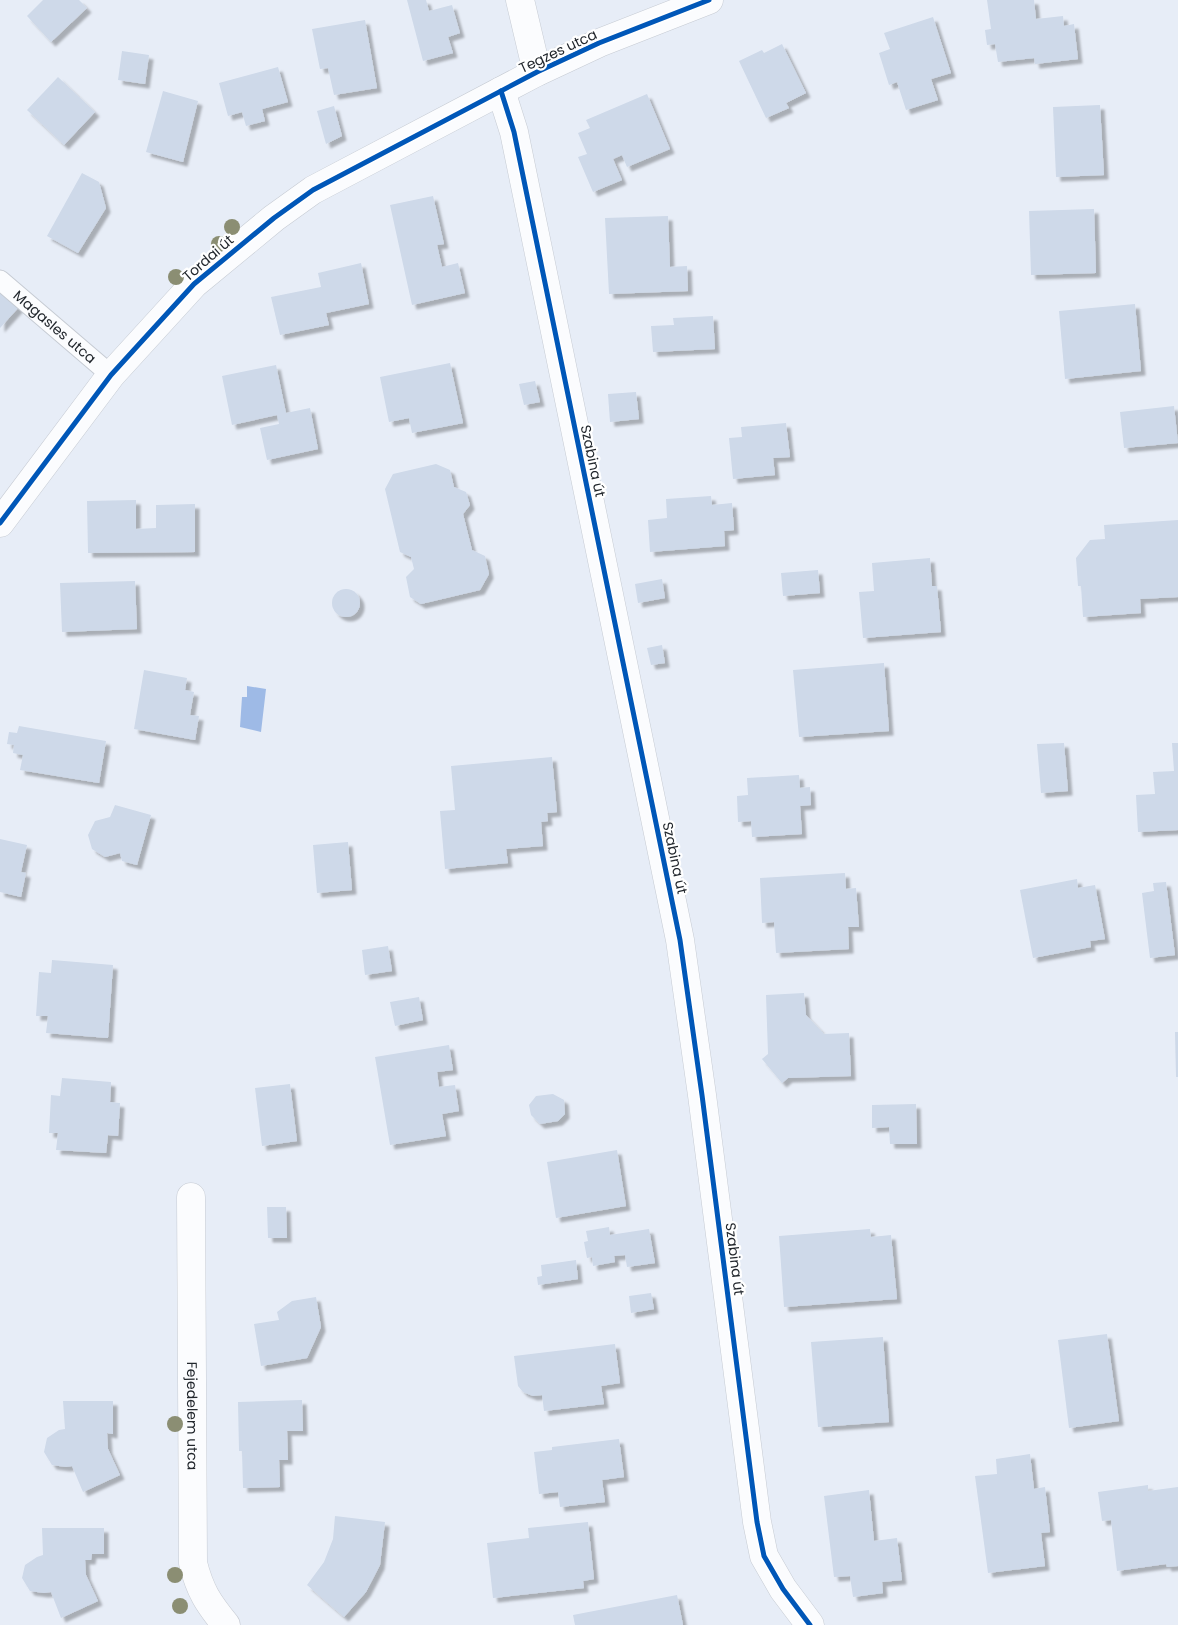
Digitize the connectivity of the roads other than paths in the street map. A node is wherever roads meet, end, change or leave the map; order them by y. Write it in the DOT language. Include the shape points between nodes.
graph roads {
  1 [pos="520,0"];
  2 [pos="709,0"];
  3 [pos="537,72"];
  4 [pos="501,91"];
  5 [pos="0,280"];
  6 [pos="111,375"];
  7 [pos="0,523"];
  8 [pos="191,1197"];
  9 [pos="226,1625"];
  10 [pos="810,1625"];
  1 -- 3 [label="street"];
  2 -- 3 [label="street, Tegzes utca" via="599,43"];
  3 -- 4 [label="street, Tegzes utca"];
  4 -- 6 [label="street, Tordai út" via="313,190 282,212 194,284"];
  4 -- 10 [label="street, Szabina út" via="514,132 680,940 757,1522 764,1556 783,1590"];
  5 -- 6 [label="lane, Magasles utca"];
  6 -- 7 [label="street, Tordai út"];
  8 -- 9 [label="street, Fejedelem utca" via="193,1563 198,1582"];
}
